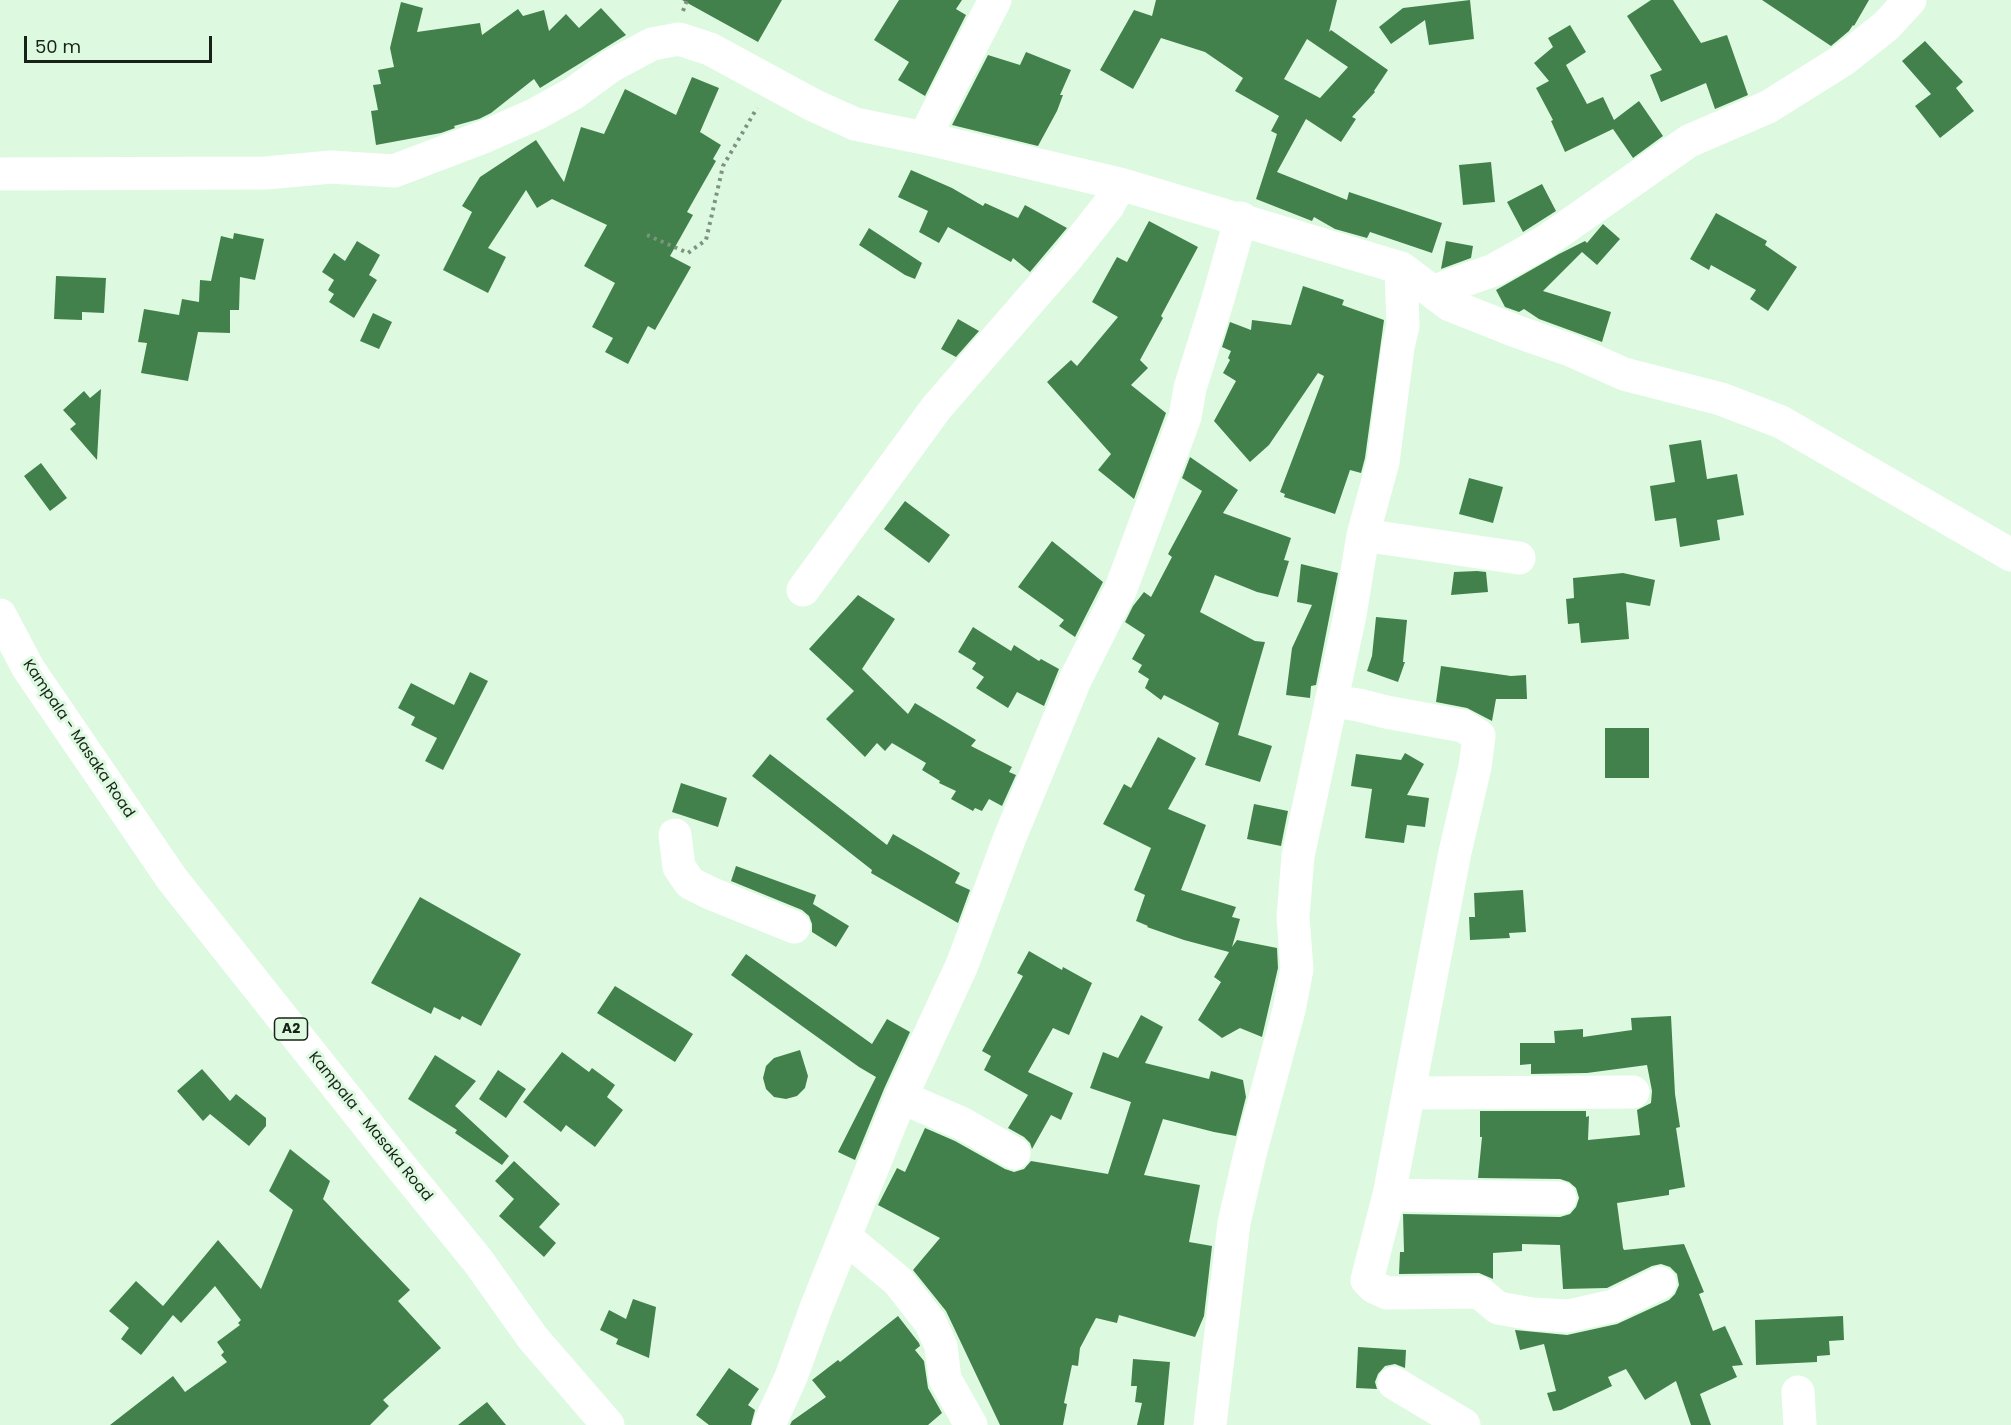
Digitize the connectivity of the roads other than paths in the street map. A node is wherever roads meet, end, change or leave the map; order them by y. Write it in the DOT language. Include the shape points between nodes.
graph roads {
  1 [pos="995,0"];
  2 [pos="1910,0"];
  3 [pos="924,138"];
  4 [pos="0,174"];
  5 [pos="1120,184"];
  6 [pos="1240,218"];
  7 [pos="1401,268"];
  8 [pos="1434,291"];
  9 [pos="1363,535"];
  10 [pos="2011,555"];
  11 [pos="1519,558"];
  12 [pos="803,590"];
  13 [pos="0,615"];
  14 [pos="1331,701"];
  15 [pos="675,836"];
  16 [pos="794,927"];
  17 [pos="1633,1092"];
  18 [pos="1410,1093"];
  19 [pos="901,1097"];
  20 [pos="1014,1153"];
  21 [pos="1389,1195"];
  22 [pos="1560,1198"];
  23 [pos="845,1237"];
  24 [pos="1660,1283"];
  25 [pos="1394,1383"];
  26 [pos="1798,1392"];
  27 [pos="608,1425"];
  28 [pos="769,1425"];
  29 [pos="971,1425"];
  30 [pos="1210,1425"];
  31 [pos="1464,1425"];
  32 [pos="1800,1425"];
  1 -- 3 [label="street"];
  2 -- 8 [label="street" via="1886,26 1843,60 1767,108 1689,141 1546,241 1494,270"];
  3 -- 4 [label="street" via="855,124 710,49 679,39 642,49 536,114 394,171 331,167 255,173"];
  3 -- 5 [label="street"];
  5 -- 6 [label="street"];
  5 -- 12 [label="street" via="1108,206 1066,259 937,406"];
  6 -- 7 [label="street"];
  6 -- 19 [label="street" via="1180,433 1120,591 1076,678 962,965"];
  7 -- 8 [label="street"];
  7 -- 9 [label="street" via="1403,326 1383,462"];
  8 -- 10 [label="street" via="1450,305 1624,374 1721,399 1781,422"];
  9 -- 11 [label="street"];
  9 -- 14 [label="street"];
  13 -- 27 [label="street, Kampala - Masaka Road / A2" via="28,668 172,879 478,1261 532,1336"];
  14 -- 18 [label="street" via="1463,726 1479,736"];
  14 -- 30 [label="street" via="1298,856 1293,917 1297,969 1234,1224"];
  15 -- 16 [label="street" via="679,867 690,883"];
  17 -- 18 [label="street"];
  18 -- 21 [label="street"];
  19 -- 20 [label="street" via="963,1124"];
  19 -- 23 [label="street"];
  21 -- 22 [label="street"];
  21 -- 24 [label="street" via="1367,1280 1387,1293 1479,1292 1498,1308 1568,1316 1613,1306"];
  23 -- 28 [label="street"];
  23 -- 29 [label="street" via="898,1281 930,1322 941,1346 945,1379"];
  25 -- 31 [label="street"];
  26 -- 32 [label="street"];
}
